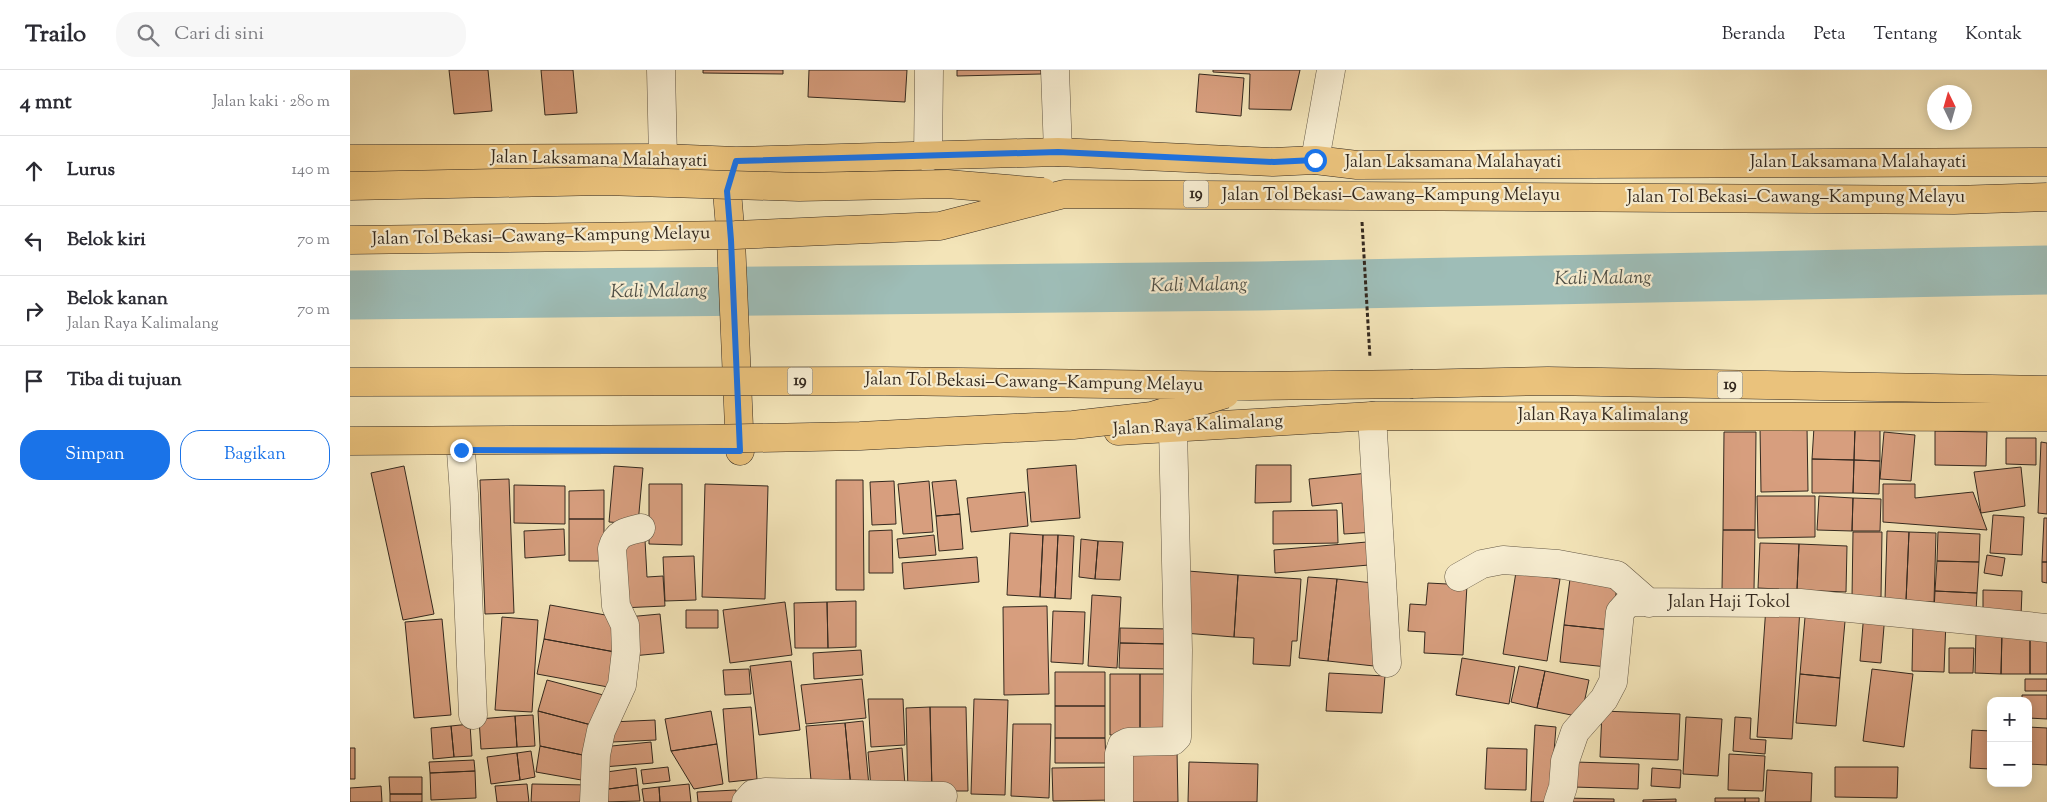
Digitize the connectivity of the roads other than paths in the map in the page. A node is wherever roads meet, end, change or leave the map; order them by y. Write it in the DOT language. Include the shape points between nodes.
graph roads {
  1 [pos="661,70"];
  2 [pos="929,70"];
  3 [pos="1055,70"];
  4 [pos="1331,70"];
  5 [pos="1058,152"];
  6 [pos="928,157"];
  7 [pos="663,158"];
  8 [pos="350,160"];
  9 [pos="1315,160"];
  10 [pos="725,161"];
  11 [pos="2047,162"];
  12 [pos="350,186"];
  13 [pos="1064,194"];
  14 [pos="2047,197"];
  15 [pos="350,240"];
  16 [pos="350,382"];
  17 [pos="1250,386"];
  18 [pos="2047,390"];
  19 [pos="1372,416"];
  20 [pos="2047,416"];
  21 [pos="1173,428"];
  22 [pos="350,441"];
  23 [pos="461,450"];
  24 [pos="740,451"];
  25 [pos="350,452"];
  26 [pos="641,528"];
  27 [pos="1459,577"];
  28 [pos="1649,603"];
  29 [pos="2047,628"];
  30 [pos="1387,662"];
  31 [pos="472,715"];
  32 [pos="943,796"];
  33 [pos="594,802"];
  34 [pos="746,802"];
  35 [pos="1119,802"];
  36 [pos="1558,802"];
  1 -- 7 [label="street"];
  2 -- 6 [label="street"];
  3 -- 5 [label="street"];
  4 -- 9 [label="street"];
  5 -- 6 [label="main road, Jalan Laksamana Malahayati"];
  5 -- 9 [label="main road, Jalan Laksamana Malahayati" via="1274,162"];
  6 -- 10 [label="main road, Jalan Laksamana Malahayati"];
  7 -- 8 [label="main road, Jalan Laksamana Malahayati"];
  7 -- 10 [label="main road, Jalan Laksamana Malahayati"];
  9 -- 11 [label="main road, Jalan Laksamana Malahayati" via="1357,165"];
  10 -- 24 [label="main road"];
  12 -- 13 [label="main road, bridge" via="604,181 799,187 947,184"];
  13 -- 14 [label="main road, Jalan Tol Bekasi–Cawang–Kampung Melayu / 19, bridge" via="1954,200"];
  13 -- 15 [label="main road, Jalan Tol Bekasi–Cawang–Kampung Melayu / 19, bridge" via="940,226 735,235"];
  16 -- 17 [label="main road, Jalan Tol Bekasi–Cawang–Kampung Melayu / 19, bridge" via="885,381"];
  17 -- 18 [label="main road, Jalan Tol Bekasi–Cawang–Kampung Melayu / 19, bridge" via="1548,381"];
  17 -- 22 [label="main road, bridge" via="1152,416 1073,425 841,437"];
  19 -- 20 [label="main road, Jalan Raya Kalimalang"];
  19 -- 21 [label="main road, Jalan Raya Kalimalang"];
  19 -- 30 [label="street"];
  21 -- 24 [label="main road, Jalan Raya Kalimalang"];
  21 -- 35 [label="street" via="1177,737 1173,742 1128,742 1122,745 1119,754"];
  23 -- 24 [label="main road, Jalan Raya Kalimalang"];
  23 -- 25 [label="main road, Jalan Raya Kalimalang"];
  23 -- 31 [label="street"];
  26 -- 33 [label="street" via="623,532 614,541 612,549 616,606 626,625 626,651 622,685 601,731 596,755"];
  27 -- 28 [label="street" via="1482,564 1503,560 1558,564 1617,575"];
  28 -- 29 [label="street, Jalan Haji Tokol" via="1800,603"];
  28 -- 36 [label="street, Jalan Haji Tokol" via="1629,602 1620,612 1613,682 1604,699 1572,738"];
  32 -- 34 [label="street" via="764,792 753,794"];
}
